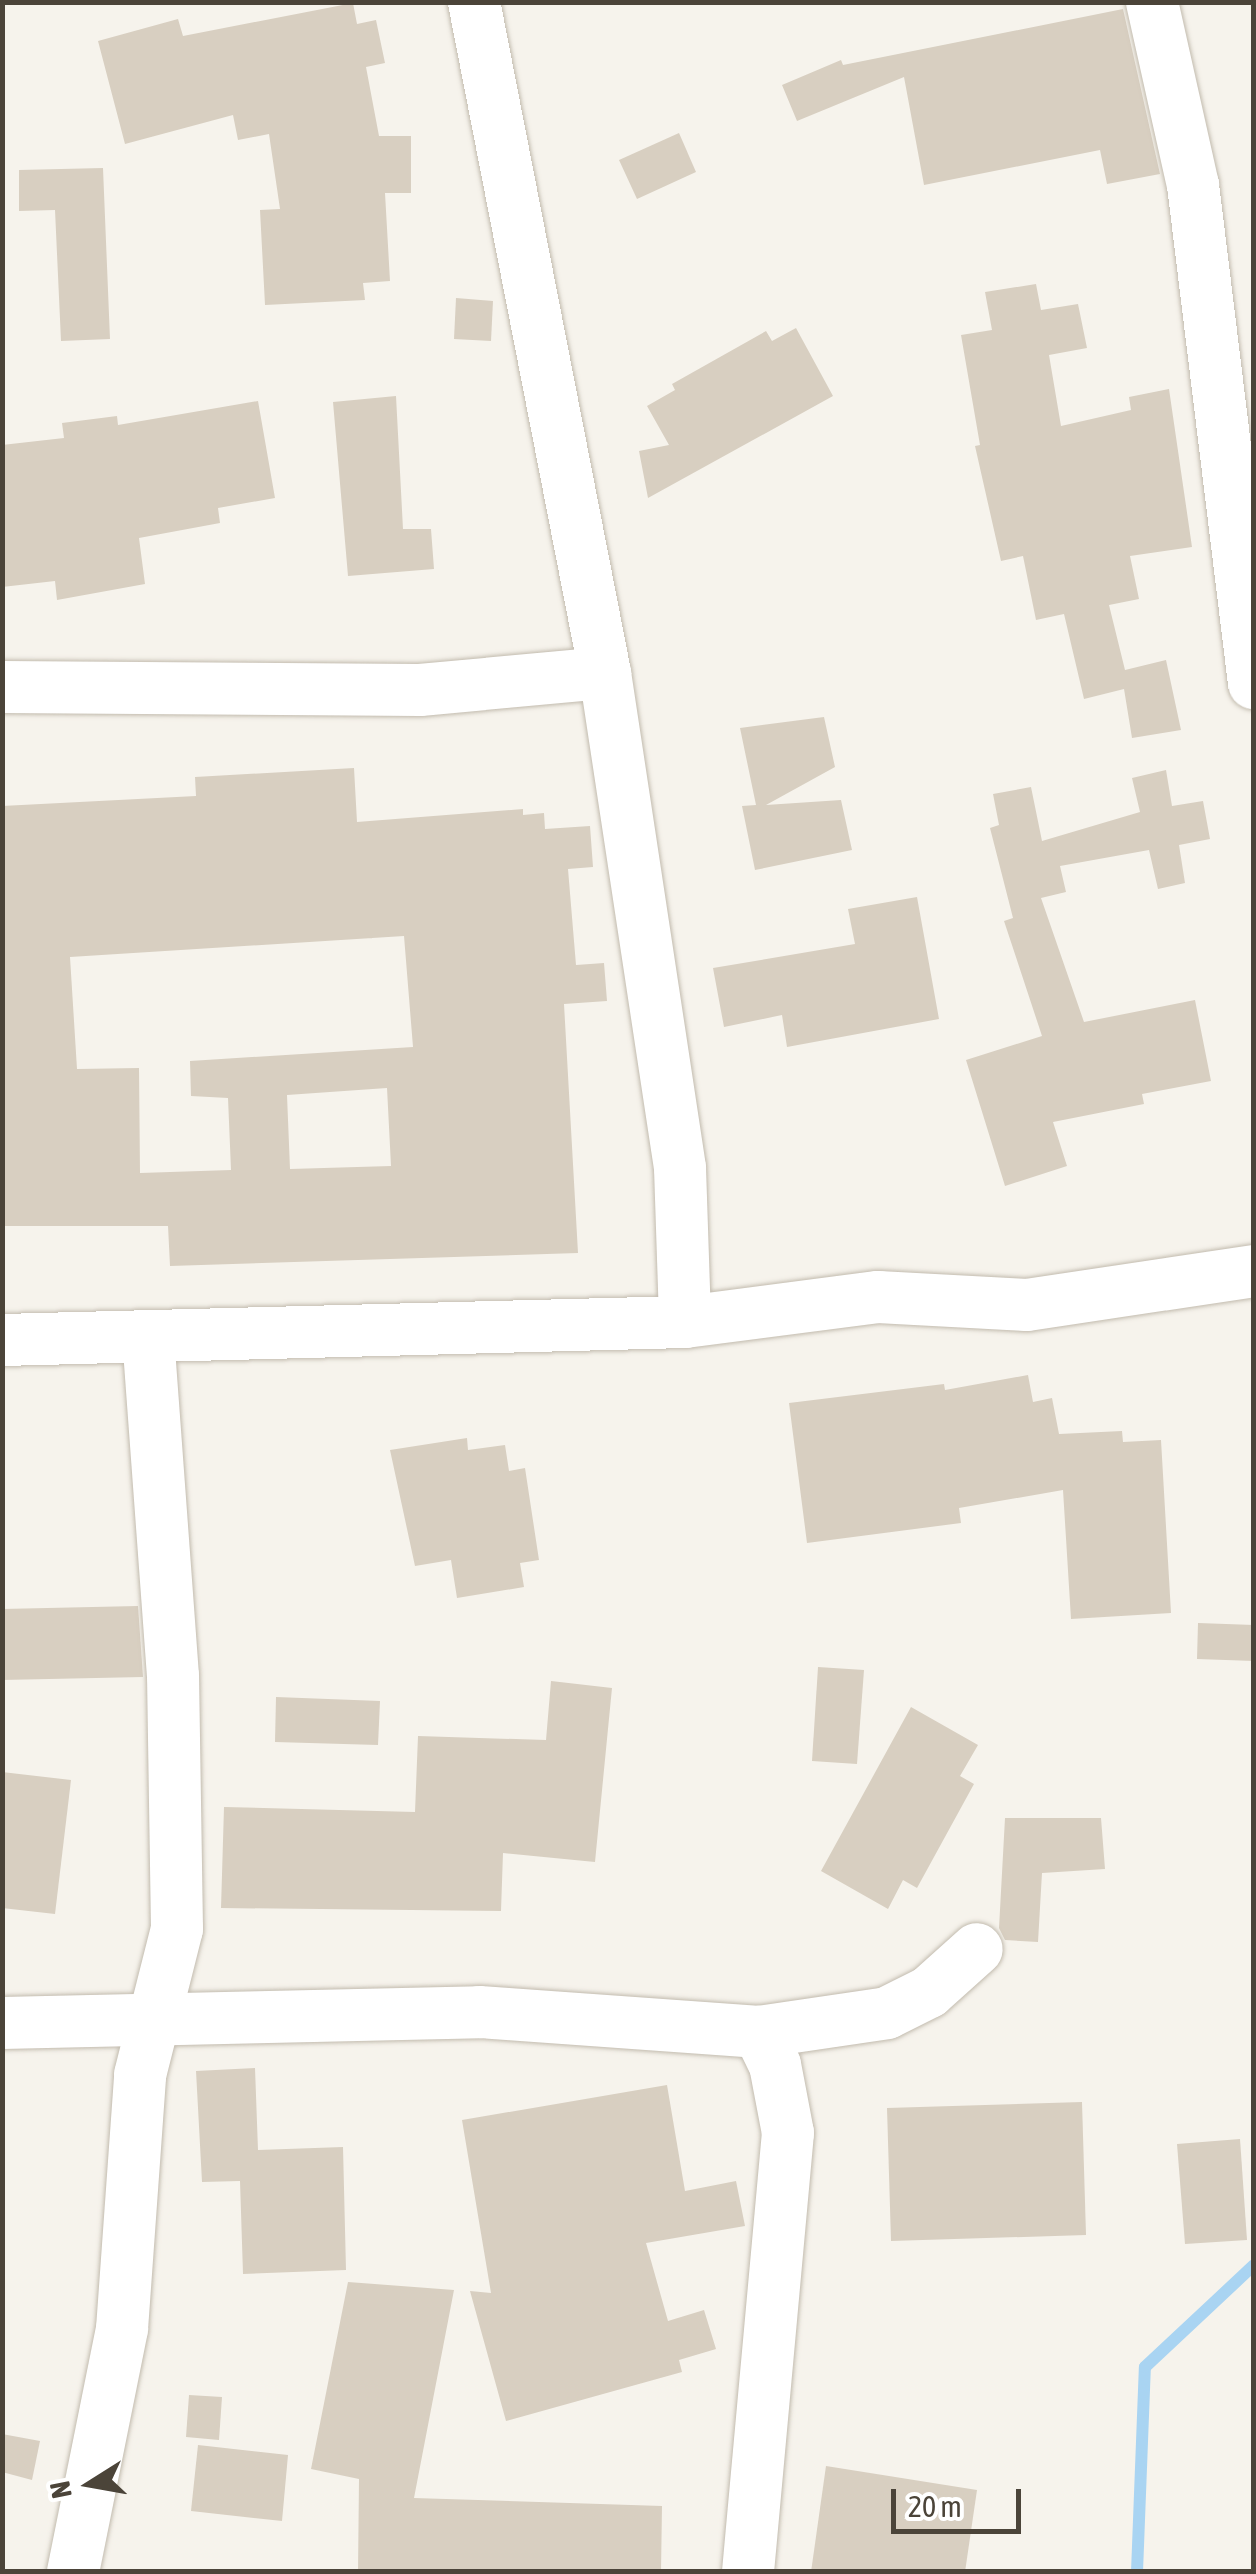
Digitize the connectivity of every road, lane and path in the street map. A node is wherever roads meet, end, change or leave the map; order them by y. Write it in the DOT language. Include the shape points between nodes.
graph roads {
  1 [pos="474,2"];
  2 [pos="1152,2"];
  3 [pos="606,673"];
  4 [pos="1254,683"];
  5 [pos="2,686"];
  6 [pos="1254,1272"];
  7 [pos="685,1322"];
  8 [pos="148,1337"];
  9 [pos="2,1340"];
  10 [pos="977,1949"];
  11 [pos="2,2023"];
  12 [pos="158,2023"];
  13 [pos="758,2032"];
  14 [pos="73,2572"];
  15 [pos="748,2572"];
  1 -- 3 [label="street"];
  2 -- 4 [label="street" via="1193,185"];
  3 -- 5 [label="street" via="420,690"];
  3 -- 7 [label="street" via="680,1168"];
  6 -- 7 [label="street" via="1027,1306 878,1297"];
  7 -- 8 [label="street"];
  8 -- 9 [label="street"];
  8 -- 12 [label="street" via="173,1676 176,1851 177,1929"];
  10 -- 13 [label="street" via="930,1992 887,2013"];
  11 -- 12 [label="street"];
  12 -- 13 [label="street" via="480,2012"];
  12 -- 14 [label="street" via="140,2076 122,2329"];
  13 -- 15 [label="street" via="775,2065 788,2133"];
}
